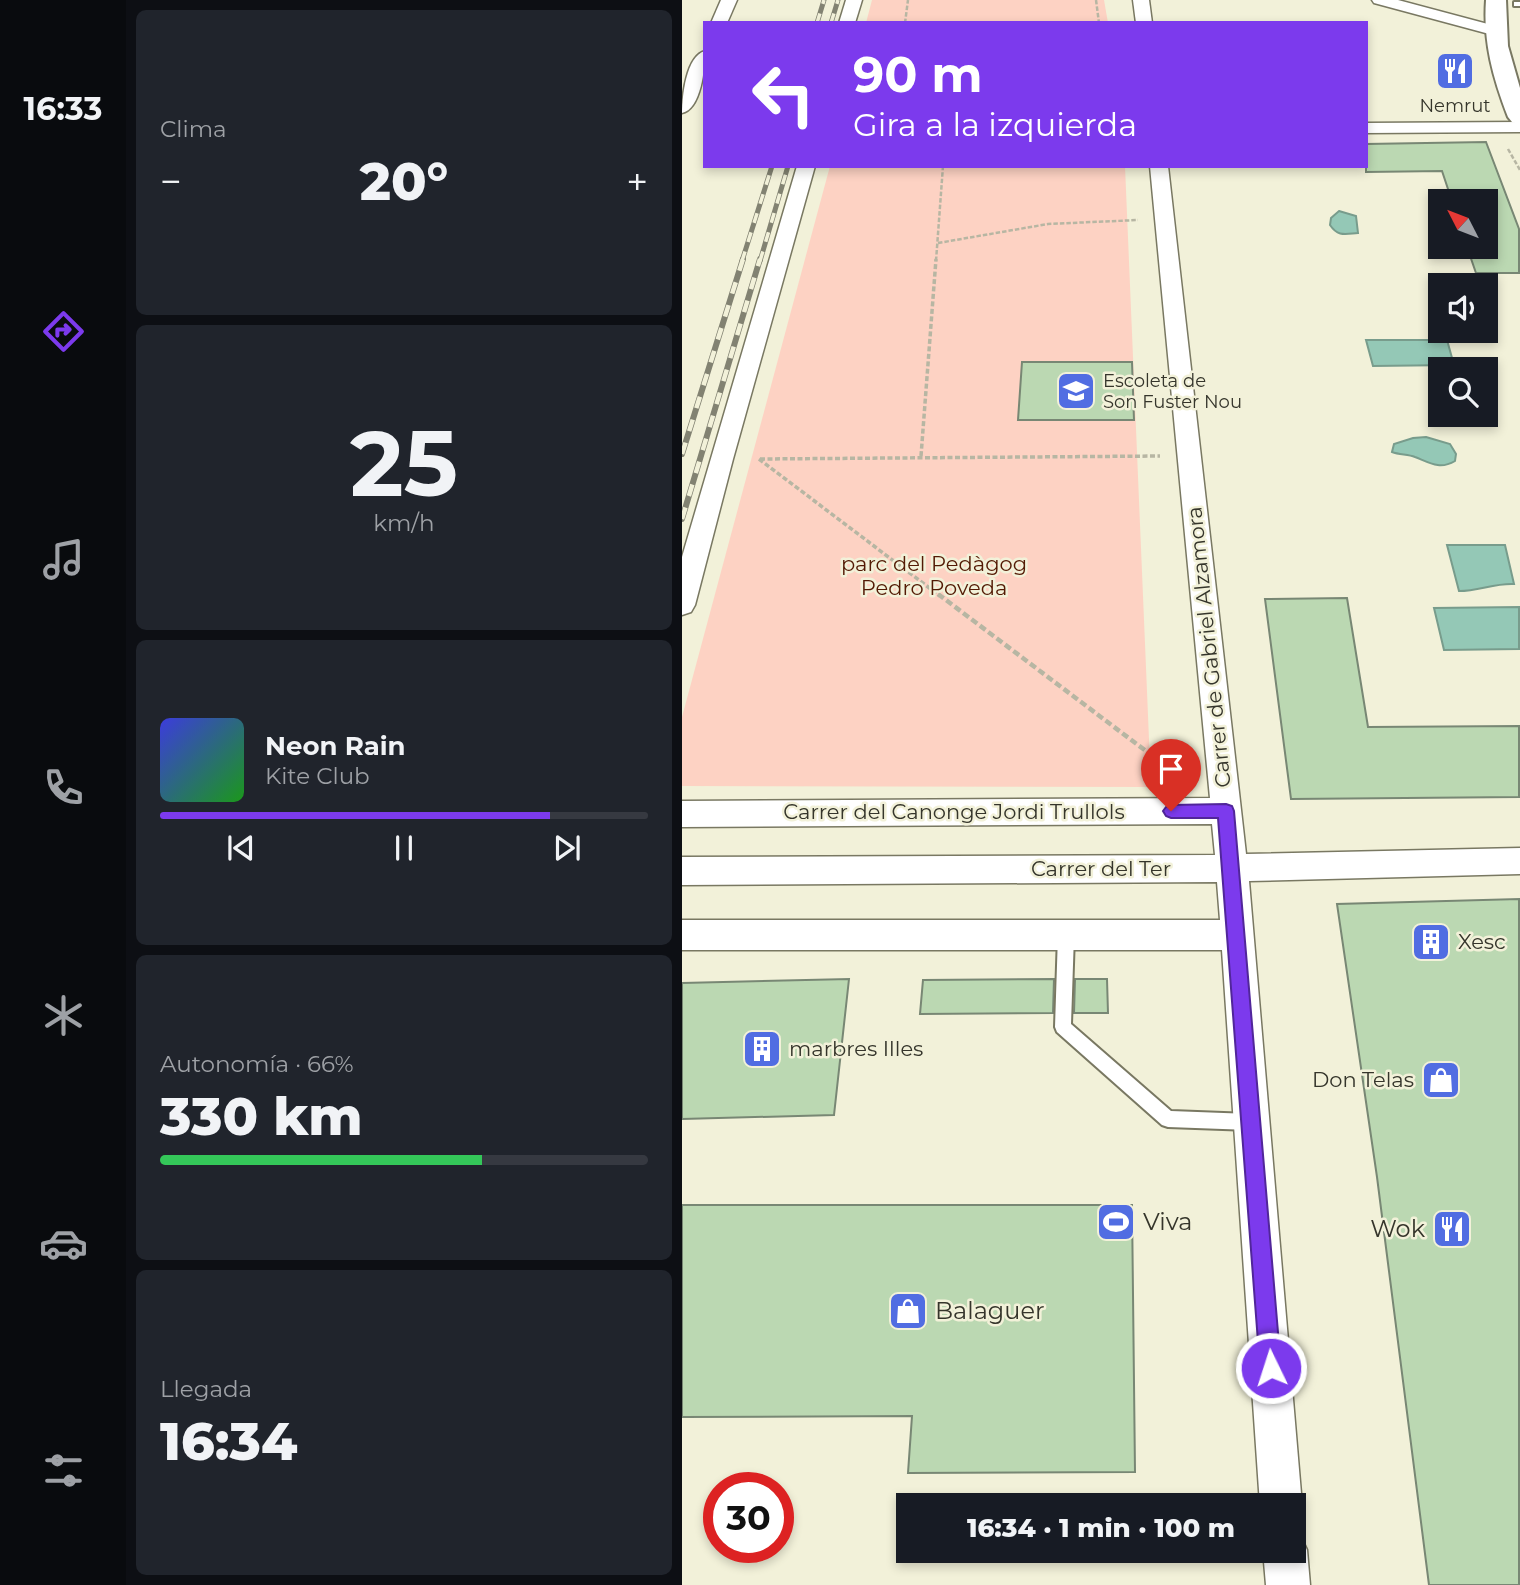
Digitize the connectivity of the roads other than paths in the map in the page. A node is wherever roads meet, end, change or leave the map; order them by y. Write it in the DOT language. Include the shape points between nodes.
graph roads {
  1 [pos="729,0"];
  2 [pos="854,0"];
  3 [pos="1141,0"];
  4 [pos="1380,0"];
  5 [pos="1496,0"];
  6 [pos="720,21"];
  7 [pos="848,21"];
  8 [pos="1144,21"];
  9 [pos="1493,30"];
  10 [pos="703,61"];
  11 [pos="682,108"];
  12 [pos="1520,117"];
  13 [pos="1520,127"];
  14 [pos="1368,128"];
  15 [pos="805,168"];
  16 [pos="1159,168"];
  17 [pos="682,605"];
  18 [pos="1226,811"];
  19 [pos="682,814"];
  20 [pos="1520,861"];
  21 [pos="1232,868"];
  22 [pos="682,871"];
  23 [pos="682,935"];
  24 [pos="1066,935"];
  25 [pos="1237,935"];
  26 [pos="1251,1122"];
  27 [pos="1280,1493"];
  28 [pos="1286,1563"];
  29 [pos="1288,1585"];
  1 -- 6 [label="street"];
  2 -- 7 [label="street"];
  3 -- 8 [label="street"];
  4 -- 9 [label="street"];
  5 -- 9 [label="main road"];
  9 -- 12 [label="main road" via="1504,78"];
  10 -- 11 [label="street"];
  13 -- 14 [label="street"];
  15 -- 17 [label="street"];
  16 -- 18 [label="street, Carrer de Gabriel Alzamora"];
  18 -- 19 [label="street, Carrer del Canonge Jordi Trullols"];
  18 -- 21 [label="street, Carrer de Gabriel Alzamora"];
  20 -- 21 [label="street, Carrer del Ter"];
  21 -- 22 [label="street, Carrer del Ter"];
  21 -- 25 [label="street, Carrer de Gabriel Alzamora"];
  23 -- 24 [label="street"];
  24 -- 25 [label="street"];
  24 -- 26 [label="lane" via="1063,1027 1168,1119"];
  25 -- 26 [label="street, Carrer de Gabriel Alzamora"];
  26 -- 27 [label="street, Carrer de Gabriel Alzamora"];
  28 -- 29 [label="street"];
}
